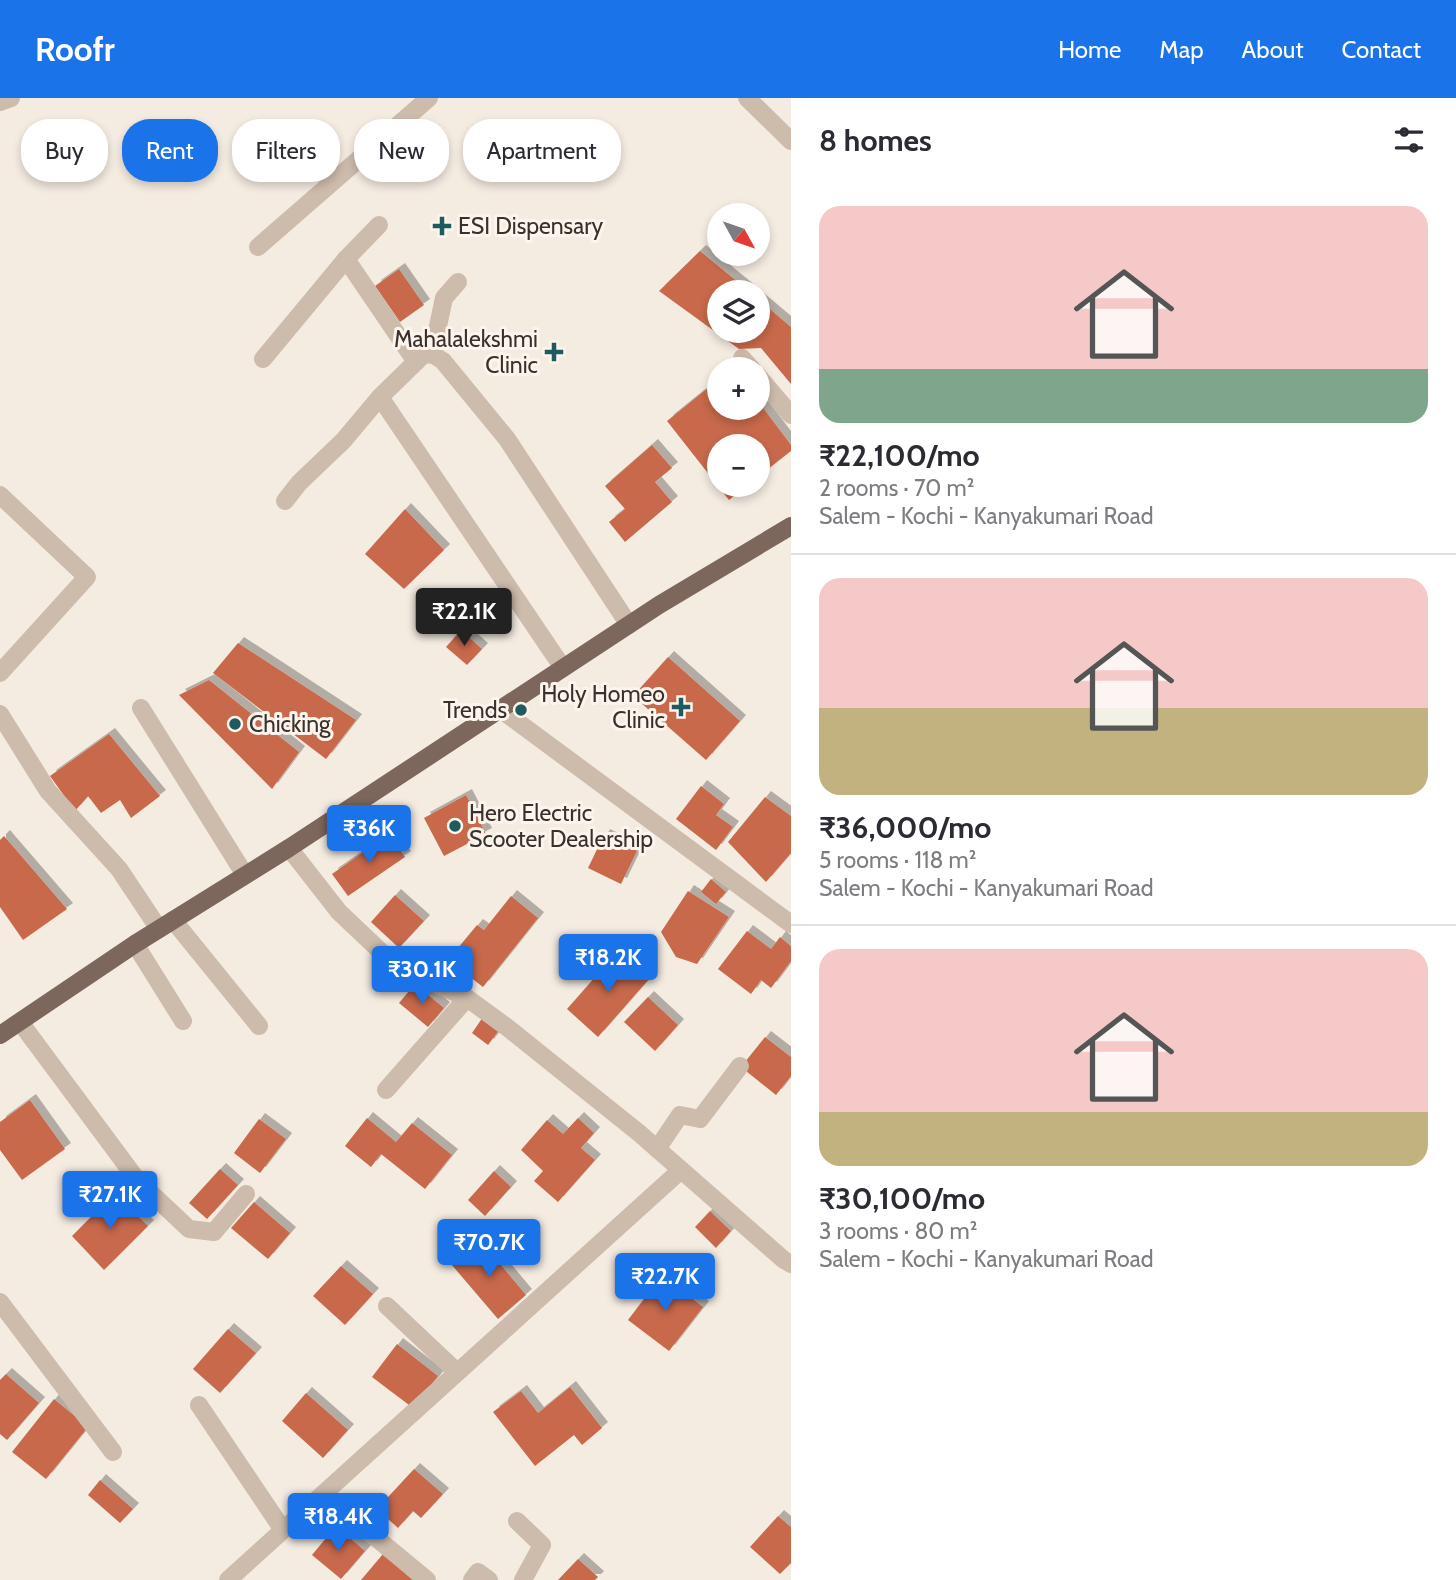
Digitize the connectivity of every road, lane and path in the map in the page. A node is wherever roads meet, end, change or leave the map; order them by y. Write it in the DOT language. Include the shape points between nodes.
graph roads {
  1 [pos="11,98"];
  2 [pos="429,98"];
  3 [pos="747,98"];
  4 [pos="0,102"];
  5 [pos="791,141"];
  6 [pos="380,225"];
  7 [pos="258,247"];
  8 [pos="346,259"];
  9 [pos="458,282"];
  10 [pos="424,358"];
  11 [pos="263,359"];
  12 [pos="770,390"];
  13 [pos="380,397"];
  14 [pos="791,415"];
  15 [pos="0,495"];
  16 [pos="285,501"];
  17 [pos="791,526"];
  18 [pos="629,625"];
  19 [pos="563,668"];
  20 [pos="0,673"];
  21 [pos="141,708"];
  22 [pos="500,709"];
  23 [pos="0,713"];
  24 [pos="289,848"];
  25 [pos="245,875"];
  26 [pos="166,924"];
  27 [pos="791,924"];
  28 [pos="135,944"];
  29 [pos="467,998"];
  30 [pos="183,1021"];
  31 [pos="20,1022"];
  32 [pos="259,1026"];
  33 [pos="0,1035"];
  34 [pos="740,1066"];
  35 [pos="386,1090"];
  36 [pos="657,1149"];
  37 [pos="681,1170"];
  38 [pos="246,1194"];
  39 [pos="791,1264"];
  40 [pos="0,1302"];
  41 [pos="387,1306"];
  42 [pos="457,1372"];
  43 [pos="198,1405"];
  44 [pos="113,1452"];
  45 [pos="323,1494"];
  46 [pos="517,1521"];
  47 [pos="283,1530"];
  48 [pos="228,1580"];
  49 [pos="428,1580"];
  50 [pos="472,1580"];
  51 [pos="489,1580"];
  52 [pos="523,1580"];
  1 -- 4 [label="street"];
  2 -- 7 [label="street"];
  3 -- 5 [label="street"];
  6 -- 8 [label="street"];
  8 -- 10 [label="street"];
  8 -- 11 [label="street"];
  9 -- 10 [label="street" via="444,298"];
  10 -- 13 [label="street"];
  10 -- 18 [label="street" via="443,361 507,439"];
  12 -- 14 [label="street"];
  13 -- 16 [label="street"];
  13 -- 19 [label="street"];
  15 -- 20 [label="street" via="87,577"];
  17 -- 18 [label="main road"];
  18 -- 19 [label="main road"];
  19 -- 22 [label="main road"];
  21 -- 25 [label="street"];
  22 -- 24 [label="main road"];
  22 -- 27 [label="street"];
  23 -- 26 [label="street" via="48,792"];
  24 -- 25 [label="main road"];
  24 -- 29 [label="street" via="339,912 394,964"];
  25 -- 26 [label="main road"];
  26 -- 28 [label="main road"];
  26 -- 32 [label="street"];
  28 -- 30 [label="street"];
  28 -- 31 [label="main road"];
  29 -- 35 [label="street"];
  29 -- 36 [label="street"];
  31 -- 33 [label="main road"];
  31 -- 38 [label="street" via="138,1181 189,1229 214,1232"];
  34 -- 36 [label="street" via="700,1119 680,1115"];
  36 -- 37 [label="street"];
  37 -- 39 [label="street"];
  37 -- 42 [label="street"];
  40 -- 44 [label="street"];
  41 -- 42 [label="street"];
  42 -- 45 [label="street"];
  43 -- 47 [label="street"];
  45 -- 47 [label="street"];
  45 -- 49 [label="street"];
  46 -- 52 [label="street" via="542,1545"];
  47 -- 48 [label="street"];
  50 -- 51 [label="street" via="478,1572"];
}
